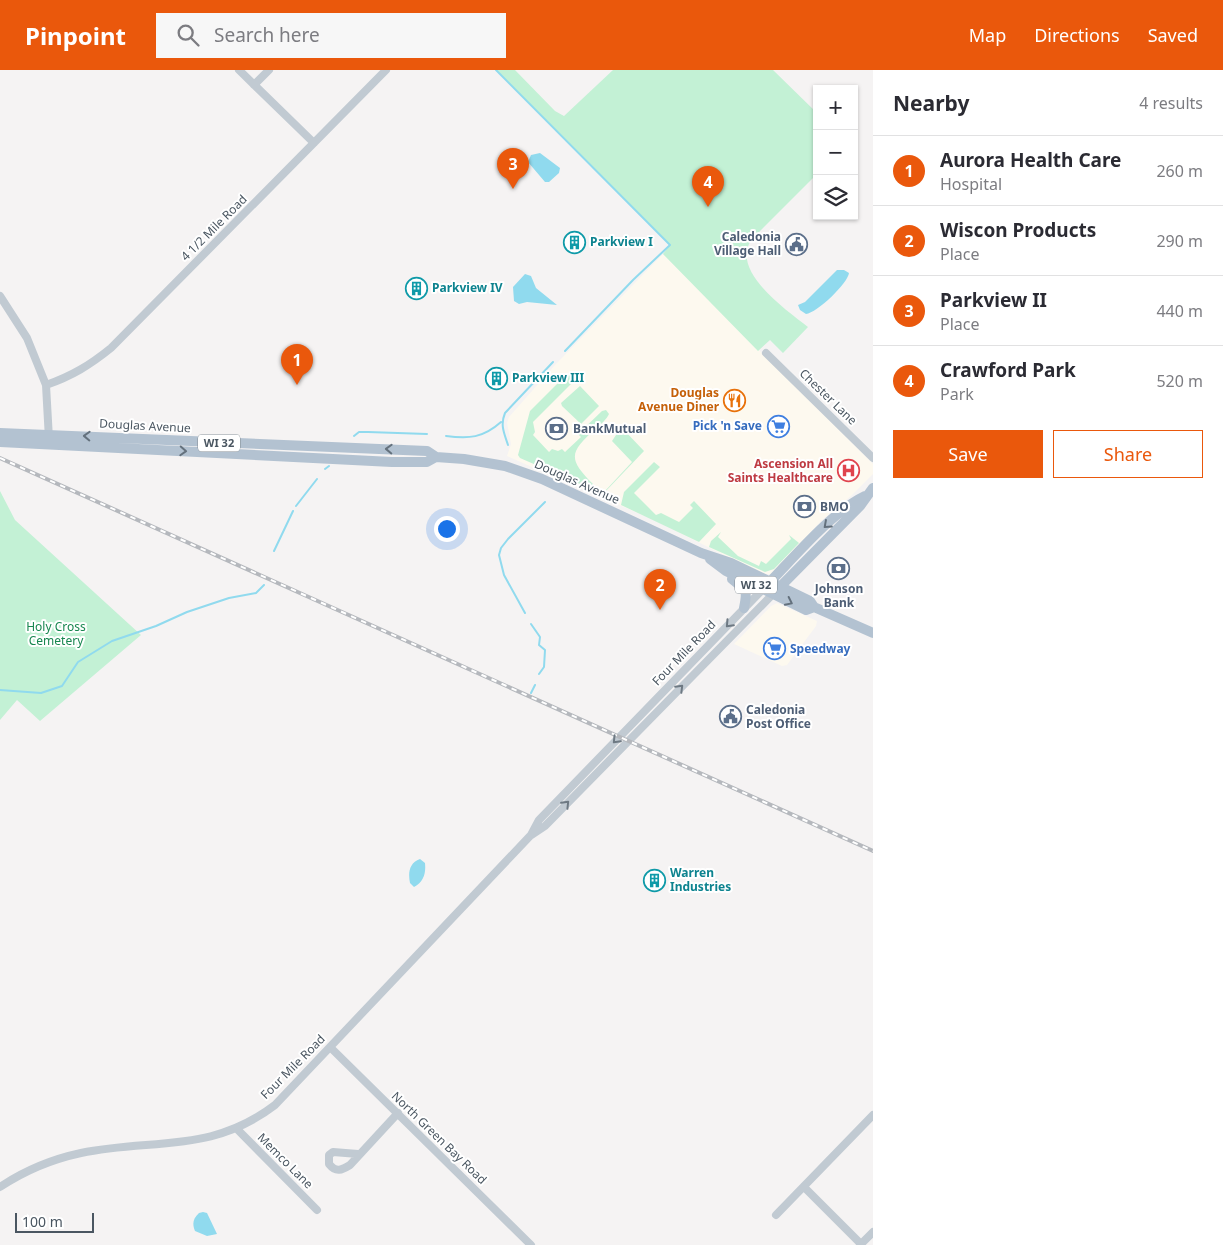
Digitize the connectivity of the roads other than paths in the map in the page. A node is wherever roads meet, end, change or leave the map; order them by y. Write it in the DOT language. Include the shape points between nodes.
graph roads {
  1 [pos="239,70"];
  2 [pos="269,70"];
  3 [pos="386,70"];
  4 [pos="254,85"];
  5 [pos="314,143"];
  6 [pos="0,296"];
  7 [pos="766,353"];
  8 [pos="46,385"];
  9 [pos="0,433"];
  10 [pos="49,438"];
  11 [pos="0,442"];
  12 [pos="873,458"];
  13 [pos="873,488"];
  14 [pos="865,496"];
  15 [pos="701,553"];
  16 [pos="794,572"];
  17 [pos="730,573"];
  18 [pos="767,585"];
  19 [pos="776,590"];
  20 [pos="799,596"];
  21 [pos="814,607"];
  22 [pos="744,608"];
  23 [pos="873,634"];
  24 [pos="530,836"];
  25 [pos="330,1048"];
  26 [pos="398,1113"];
  27 [pos="873,1115"];
  28 [pos="236,1128"];
  29 [pos="358,1154"];
  30 [pos="0,1187"];
  31 [pos="804,1187"];
  32 [pos="318,1210"];
  33 [pos="776,1216"];
  34 [pos="873,1232"];
  35 [pos="861,1244"];
  36 [pos="531,1245"];
  1 -- 4 [label="street"];
  2 -- 4 [label="street"];
  3 -- 5 [label="street, 4 1/2 Mile Road"];
  4 -- 5 [label="street"];
  5 -- 8 [label="street, 4 1/2 Mile Road" via="111,348 88,367"];
  6 -- 8 [label="street" via="24,331"];
  7 -- 12 [label="street, Chester Lane"];
  8 -- 10 [label="street"];
  9 -- 10 [label="main road, Douglas Avenue / WI 32"];
  10 -- 11 [label="main road, Douglas Avenue / WI 32"];
  10 -- 15 [label="main road, Douglas Avenue / WI 32" via="427,451 436,457 484,462 524,472"];
  13 -- 14 [label="main road, Four Mile Road"];
  14 -- 16 [label="main road, Four Mile Road" via="860,506"];
  14 -- 18 [label="main road, Four Mile Road, one-way" via="854,501 822,529"];
  15 -- 17 [label="main road, Douglas Avenue / WI 32"];
  15 -- 18 [label="main road, Douglas Avenue / WI 32" via="731,563"];
  16 -- 19 [label="main road, Four Mile Road"];
  16 -- 20 [label="main road"];
  17 -- 18 [label="main road, Douglas Avenue / WI 32"];
  17 -- 22 [label="main road" via="732,580 745,590 747,601"];
  18 -- 19 [label="main road, Douglas Avenue / WI 32"];
  18 -- 22 [label="street, Four Mile Road"];
  19 -- 20 [label="main road, Douglas Avenue / WI 32"];
  19 -- 21 [label="main road, Douglas Avenue / WI 32, one-way" via="806,610"];
  24 -- 19 [label="street, Four Mile Road, one-way" via="545,826"];
  20 -- 21 [label="main road, Douglas Avenue / WI 32"];
  21 -- 23 [label="main road, Douglas Avenue / WI 32"];
  22 -- 24 [label="street, Four Mile Road, one-way" via="539,820"];
  24 -- 25 [label="street, Four Mile Road"];
  25 -- 26 [label="street, North Green Bay Road"];
  25 -- 28 [label="street, Four Mile Road" via="275,1105"];
  26 -- 29 [label="street"];
  26 -- 36 [label="street, North Green Bay Road"];
  27 -- 31 [label="street"];
  28 -- 30 [label="street, Four Mile Road" via="195,1141 100,1150 65,1157"];
  28 -- 32 [label="street, Memco Lane"];
  31 -- 33 [label="street"];
  31 -- 35 [label="street"];
  34 -- 35 [label="street"];
}
